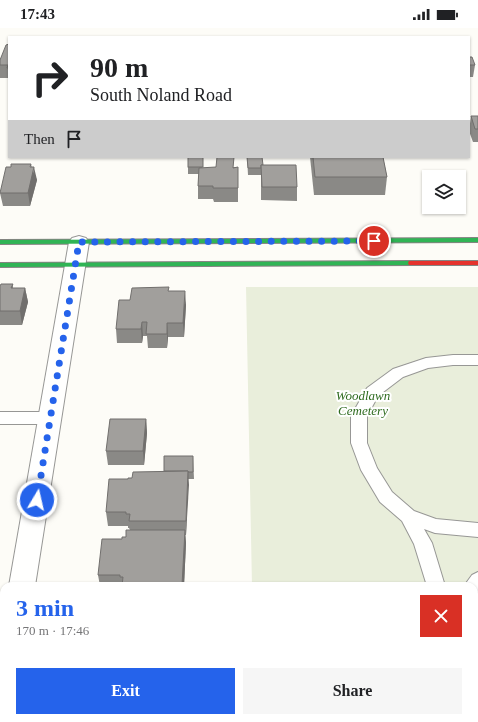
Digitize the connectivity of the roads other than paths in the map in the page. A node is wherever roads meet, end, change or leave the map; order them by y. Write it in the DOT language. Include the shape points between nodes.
graph roads {
  1 [pos="478,240"];
  2 [pos="0,242"];
  3 [pos="79,242"];
  4 [pos="478,263"];
  5 [pos="75,264"];
  6 [pos="0,265"];
  7 [pos="478,360"];
  8 [pos="0,418"];
  9 [pos="51,418"];
  10 [pos="408,516"];
  11 [pos="478,530"];
  12 [pos="23,582"];
  13 [pos="435,582"];
  1 -- 3 [label="main road"];
  2 -- 3 [label="main road"];
  3 -- 5 [label="street"];
  4 -- 5 [label="main road"];
  5 -- 6 [label="main road"];
  5 -- 9 [label="street"];
  7 -- 10 [label="lane" via="426,363 398,373 372,392 359,416 359,443 369,470 386,497"];
  8 -- 9 [label="lane"];
  9 -- 12 [label="street"];
  10 -- 11 [label="lane" via="435,526"];
  10 -- 13 [label="lane" via="423,543"];
}
